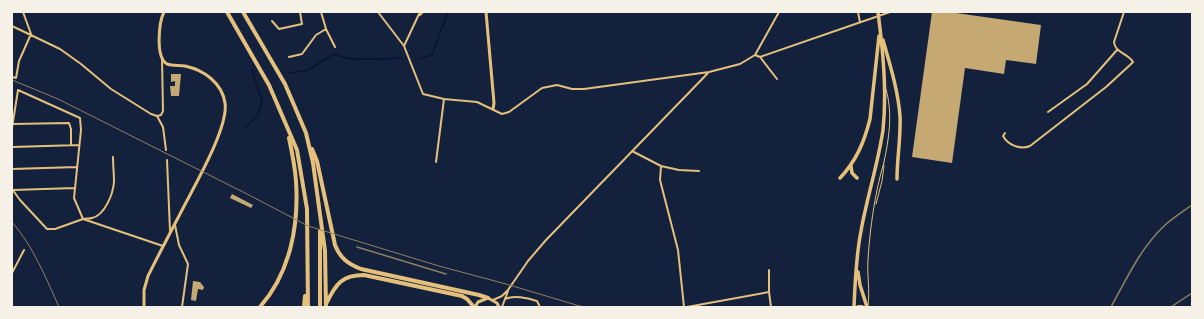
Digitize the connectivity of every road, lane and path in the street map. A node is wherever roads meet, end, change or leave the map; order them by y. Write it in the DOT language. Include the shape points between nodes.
graph roads {
  1 [pos="23,12"];
  2 [pos="164,12"];
  3 [pos="227,12"];
  4 [pos="243,12"];
  5 [pos="300,12"];
  6 [pos="321,12"];
  7 [pos="378,12"];
  8 [pos="423,12"];
  9 [pos="486,12"];
  10 [pos="779,12"];
  11 [pos="858,12"];
  12 [pos="878,12"];
  13 [pos="890,12"];
  14 [pos="1124,12"];
  15 [pos="418,13"];
  16 [pos="272,21"];
  17 [pos="860,22"];
  18 [pos="12,26"];
  19 [pos="326,29"];
  20 [pos="880,32"];
  21 [pos="31,34"];
  22 [pos="404,46"];
  23 [pos="335,47"];
  24 [pos="1117,50"];
  25 [pos="755,55"];
  26 [pos="289,57"];
  27 [pos="760,57"];
  28 [pos="162,58"];
  29 [pos="709,72"];
  30 [pos="12,76"];
  31 [pos="777,79"];
  32 [pos="885,83"];
  33 [pos="444,99"];
  34 [pos="492,109"];
  35 [pos="1048,112"];
  36 [pos="157,116"];
  37 [pos="13,124"];
  38 [pos="12,128"];
  39 [pos="288,132"];
  40 [pos="306,133"];
  41 [pos="1005,133"];
  42 [pos="79,145"];
  43 [pos="71,146"];
  44 [pos="12,147"];
  45 [pos="166,150"];
  46 [pos="632,151"];
  47 [pos="113,157"];
  48 [pos="167,160"];
  49 [pos="436,162"];
  50 [pos="884,162"];
  51 [pos="661,166"];
  52 [pos="851,166"];
  53 [pos="77,167"];
  54 [pos="12,169"];
  55 [pos="699,172"];
  56 [pos="840,178"];
  57 [pos="856,178"];
  58 [pos="897,179"];
  59 [pos="75,188"];
  60 [pos="13,190"];
  61 [pos="319,204"];
  62 [pos="875,207"];
  63 [pos="83,219"];
  64 [pos="175,224"];
  65 [pos="170,231"];
  66 [pos="163,246"];
  67 [pos="24,250"];
  68 [pos="769,270"];
  69 [pos="12,273"];
  70 [pos="307,284"];
  71 [pos="508,290"];
  72 [pos="769,292"];
  73 [pos="488,298"];
  74 [pos="506,299"];
  75 [pos="492,300"];
  76 [pos="326,305"];
  77 [pos="144,307"];
  78 [pos="182,307"];
  79 [pos="260,307"];
  80 [pos="304,307"];
  81 [pos="308,307"];
  82 [pos="320,307"];
  83 [pos="474,307"];
  84 [pos="501,307"];
  85 [pos="540,307"];
  86 [pos="684,307"];
  87 [pos="687,307"];
  88 [pos="771,307"];
  89 [pos="854,307"];
  90 [pos="858,307"];
  91 [pos="862,307"];
  92 [pos="867,307"];
  1 -- 21 [label="street"];
  2 -- 28 [label="main road" via="159,28"];
  3 -- 39 [label="highway" via="269,84"];
  4 -- 40 [label="highway" via="285,84"];
  5 -- 16 [label="street" via="302,24 279,29"];
  6 -- 19 [label="street"];
  7 -- 22 [label="street"];
  8 -- 15 [label="street" via="420,15"];
  9 -- 34 [label="main road" via="494,103"];
  10 -- 25 [label="street"];
  11 -- 17 [label="street"];
  12 -- 20 [label="highway"];
  13 -- 17 [label="street"];
  14 -- 24 [label="street" via="1114,42"];
  15 -- 22 [label="street"];
  17 -- 27 [label="street"];
  18 -- 21 [label="street"];
  19 -- 23 [label="street"];
  19 -- 26 [label="street" via="316,35 302,54"];
  20 -- 32 [label="highway"];
  20 -- 52 [label="highway" via="870,119 865,139"];
  20 -- 58 [label="highway" via="894,81 900,115"];
  21 -- 30 [label="street" via="19,61 16,78"];
  21 -- 36 [label="street" via="60,49 111,89"];
  22 -- 33 [label="street" via="423,94"];
  24 -- 35 [label="street" via="1087,84"];
  24 -- 41 [label="street" via="1133,62 1106,87 1030,146 1015,146 1006,141 1003,136"];
  25 -- 27 [label="street"];
  25 -- 29 [label="street" via="740,64"];
  27 -- 31 [label="street"];
  28 -- 36 [label="street" via="163,111"];
  28 -- 64 [label="main road" via="167,64 192,68 209,77 220,89 225,102 225,114 217,140"];
  29 -- 34 [label="street" via="584,89 557,85 542,88 509,112 502,114"];
  29 -- 46 [label="street"];
  32 -- 50 [label="lane" via="890,126"];
  32 -- 89 [label="highway" via="882,131 859,242"];
  32 -- 92 [label="highway" via="884,129 862,230 858,266 860,285"];
  33 -- 34 [label="street" via="477,102"];
  33 -- 49 [label="street"];
  36 -- 45 [label="street" via="163,127"];
  37 -- 38 [label="street"];
  37 -- 42 [label="street" via="18,90 80,118"];
  37 -- 43 [label="street" via="69,123"];
  39 -- 70 [label="highway" via="297,150 307,209"];
  39 -- 79 [label="highway" via="296,180 296,213 292,241 284,269 270,295"];
  40 -- 61 [label="highway"];
  40 -- 73 [label="highway" via="317,161 335,245 348,264"];
  42 -- 43 [label="street"];
  42 -- 53 [label="street"];
  43 -- 44 [label="street"];
  46 -- 51 [label="street"];
  46 -- 71 [label="street" via="546,240"];
  47 -- 63 [label="street" via="113,190 107,203 93,218"];
  48 -- 65 [label="street"];
  50 -- 62 [label="lane"];
  50 -- 62 [label="lane"];
  51 -- 55 [label="street"];
  51 -- 86 [label="street" via="660,180 678,250"];
  52 -- 56 [label="highway"];
  52 -- 57 [label="highway"];
  53 -- 54 [label="street"];
  53 -- 59 [label="street"];
  59 -- 60 [label="street"];
  59 -- 63 [label="street" via="74,198"];
  60 -- 63 [label="street" via="47,229 55,229"];
  61 -- 76 [label="highway" via="325,251"];
  61 -- 82 [label="highway"];
  62 -- 92 [label="lane" via="868,260"];
  63 -- 66 [label="street"];
  64 -- 65 [label="main road"];
  64 -- 78 [label="street" via="179,245 188,264"];
  65 -- 66 [label="main road"];
  66 -- 77 [label="main road" via="145,283"];
  67 -- 69 [label="street"];
  68 -- 72 [label="street"];
  70 -- 80 [label="highway"];
  70 -- 81 [label="highway"];
  71 -- 74 [label="street"];
  71 -- 75 [label="street"];
  72 -- 87 [label="street"];
  72 -- 88 [label="street"];
  73 -- 75 [label="main road"];
  73 -- 83 [label="main road" via="478,302"];
  74 -- 84 [label="street"];
  74 -- 85 [label="street" via="514,296 537,301"];
  75 -- 84 [label="main road"];
  76 -- 83 [label="highway" via="340,281 351,276 364,275 462,296"];
  90 -- 91 [label="highway"];
}
